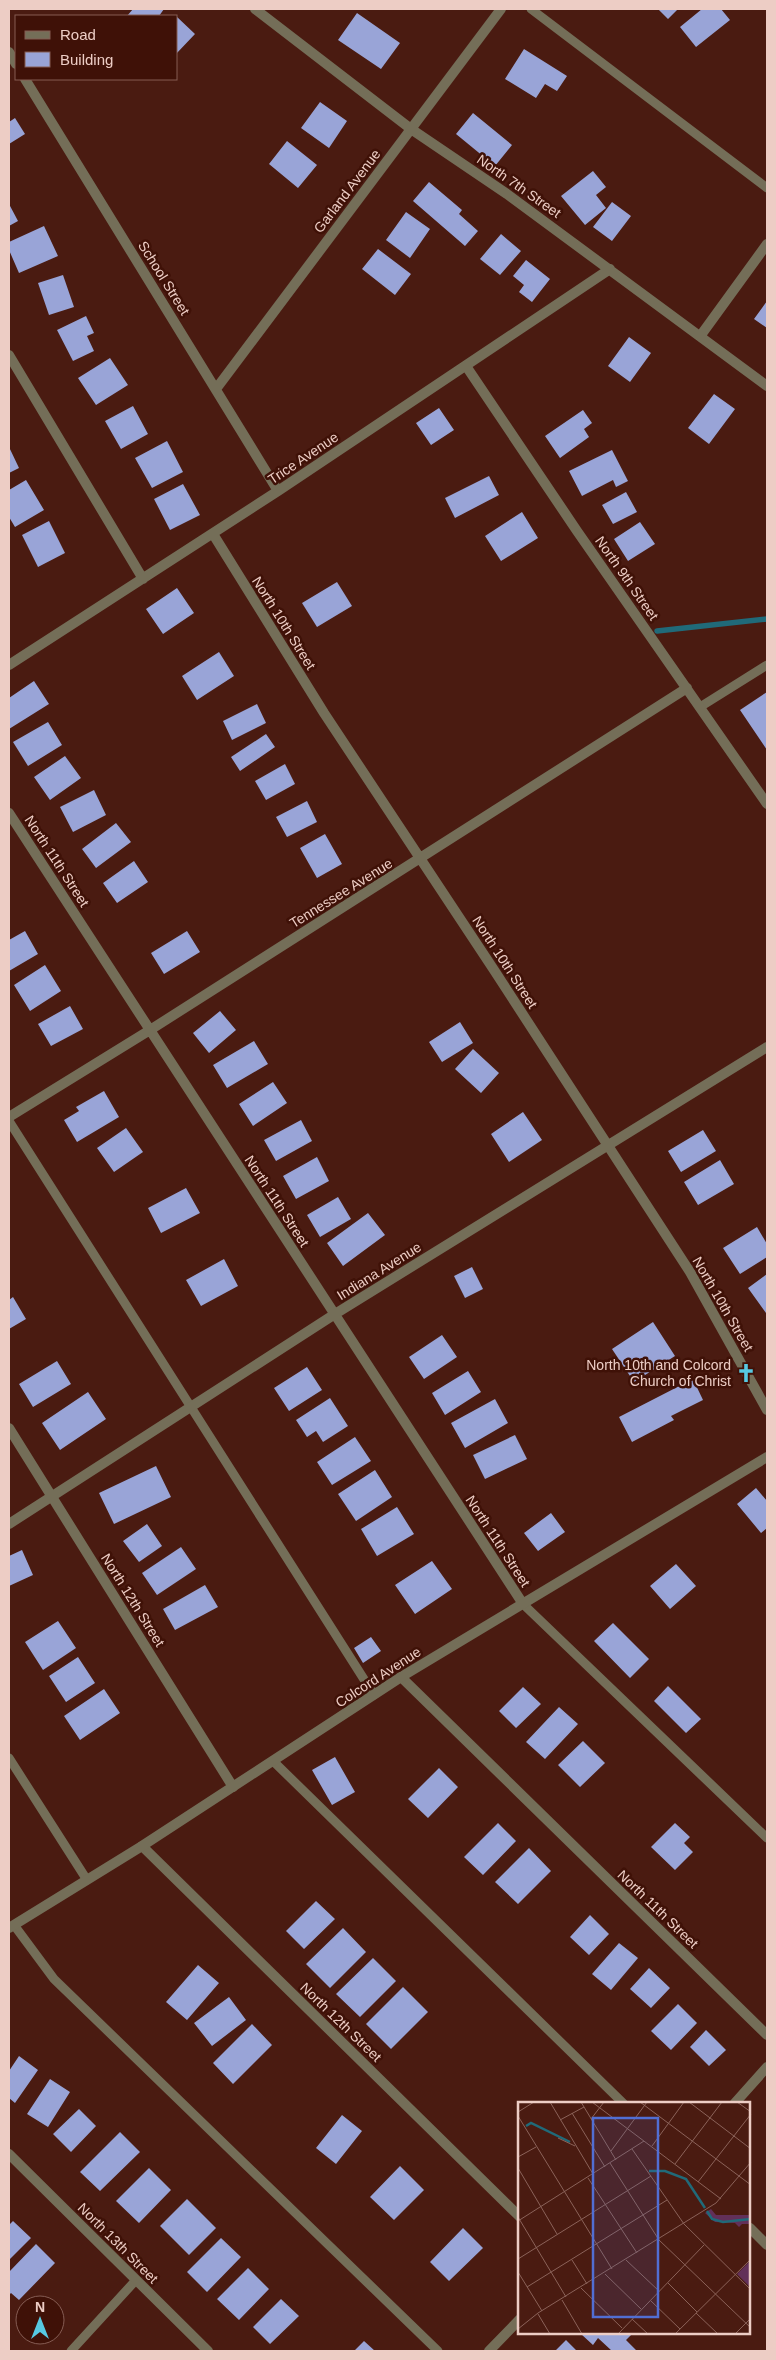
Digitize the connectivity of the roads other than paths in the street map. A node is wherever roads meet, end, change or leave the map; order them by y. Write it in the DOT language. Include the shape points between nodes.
graph roads {
  1 [pos="255,9"];
  2 [pos="501,9"];
  3 [pos="531,9"];
  4 [pos="26,80"];
  5 [pos="411,129"];
  6 [pos="767,188"];
  7 [pos="767,244"];
  8 [pos="610,269"];
  9 [pos="701,335"];
  10 [pos="9,355"];
  11 [pos="466,366"];
  12 [pos="767,386"];
  13 [pos="216,389"];
  14 [pos="278,491"];
  15 [pos="213,534"];
  16 [pos="143,579"];
  17 [pos="9,665"];
  18 [pos="767,665"];
  19 [pos="687,688"];
  20 [pos="700,707"];
  21 [pos="767,804"];
  22 [pos="9,813"];
  23 [pos="420,859"];
  24 [pos="150,1030"];
  25 [pos="767,1047"];
  26 [pos="9,1119"];
  27 [pos="608,1146"];
  28 [pos="335,1314"];
  29 [pos="192,1406"];
  30 [pos="767,1410"];
  31 [pos="9,1428"];
  32 [pos="767,1457"];
  33 [pos="52,1497"];
  34 [pos="9,1524"];
  35 [pos="523,1604"];
  36 [pos="401,1677"];
  37 [pos="374,1695"];
  38 [pos="9,1758"];
  39 [pos="273,1762"];
  40 [pos="233,1787"];
  41 [pos="767,1838"];
  42 [pos="142,1846"];
  43 [pos="87,1880"];
  44 [pos="12,1926"];
  45 [pos="767,2035"];
  46 [pos="767,2067"];
  47 [pos="622,2102"];
  48 [pos="736,2102"];
  49 [pos="9,2154"];
  50 [pos="518,2215"];
  51 [pos="751,2229"];
  52 [pos="767,2245"];
  53 [pos="136,2280"];
  54 [pos="518,2321"];
  55 [pos="70,2351"];
  56 [pos="208,2351"];
  57 [pos="438,2351"];
  58 [pos="489,2351"];
  1 -- 5 [label="street, North 7th Street"];
  2 -- 5 [label="street, Garland Avenue"];
  3 -- 6 [label="lane"];
  4 -- 13 [label="street, School Street"];
  5 -- 8 [label="street, North 7th Street"];
  5 -- 13 [label="street, Garland Avenue"];
  7 -- 9 [label="street"];
  8 -- 9 [label="street, North 7th Street"];
  8 -- 11 [label="street, Trice Avenue"];
  9 -- 12 [label="street, North 7th Street"];
  10 -- 16 [label="street"];
  11 -- 14 [label="street, Trice Avenue"];
  11 -- 19 [label="street, North 9th Street"];
  13 -- 14 [label="street, School Street"];
  14 -- 15 [label="street, Trice Avenue"];
  15 -- 16 [label="street, Trice Avenue"];
  15 -- 23 [label="street, North 10th Street" via="324,713"];
  16 -- 17 [label="street, Trice Avenue"];
  18 -- 20 [label="lane"];
  19 -- 20 [label="street, North 9th Street"];
  19 -- 23 [label="street, Tennessee Avenue"];
  20 -- 21 [label="street, North 9th Street"];
  22 -- 24 [label="street, North 11th Street"];
  23 -- 24 [label="street, Tennessee Avenue"];
  23 -- 27 [label="street, North 10th Street"];
  24 -- 26 [label="street, Tennessee Avenue"];
  24 -- 28 [label="street, North 11th Street"];
  25 -- 27 [label="street, Indiana Avenue"];
  26 -- 29 [label="lane"];
  27 -- 28 [label="street, Indiana Avenue"];
  27 -- 30 [label="street, North 10th Street" via="690,1272"];
  28 -- 29 [label="street, Indiana Avenue"];
  28 -- 35 [label="street, North 11th Street"];
  29 -- 33 [label="street, Indiana Avenue"];
  29 -- 37 [label="lane"];
  31 -- 33 [label="street, North 12th Street"];
  32 -- 35 [label="street, Colcord Avenue"];
  33 -- 34 [label="street, Indiana Avenue"];
  33 -- 40 [label="street, North 12th Street"];
  35 -- 36 [label="street, Colcord Avenue"];
  35 -- 41 [label="lane"];
  36 -- 37 [label="street, Colcord Avenue"];
  36 -- 45 [label="street, North 11th Street"];
  37 -- 39 [label="street, Colcord Avenue"];
  38 -- 43 [label="lane"];
  39 -- 40 [label="street, Colcord Avenue"];
  39 -- 47 [label="lane"];
  40 -- 42 [label="street, Colcord Avenue"];
  42 -- 43 [label="street, Colcord Avenue"];
  42 -- 50 [label="street, North 12th Street"];
  43 -- 44 [label="street, Colcord Avenue"];
  44 -- 57 [label="lane" via="54,1979"];
  46 -- 48 [label="street"];
  49 -- 53 [label="street, North 13th Street"];
  51 -- 52 [label="street"];
  53 -- 55 [label="lane"];
  53 -- 56 [label="street, North 13th Street"];
  54 -- 58 [label="street"];
}
